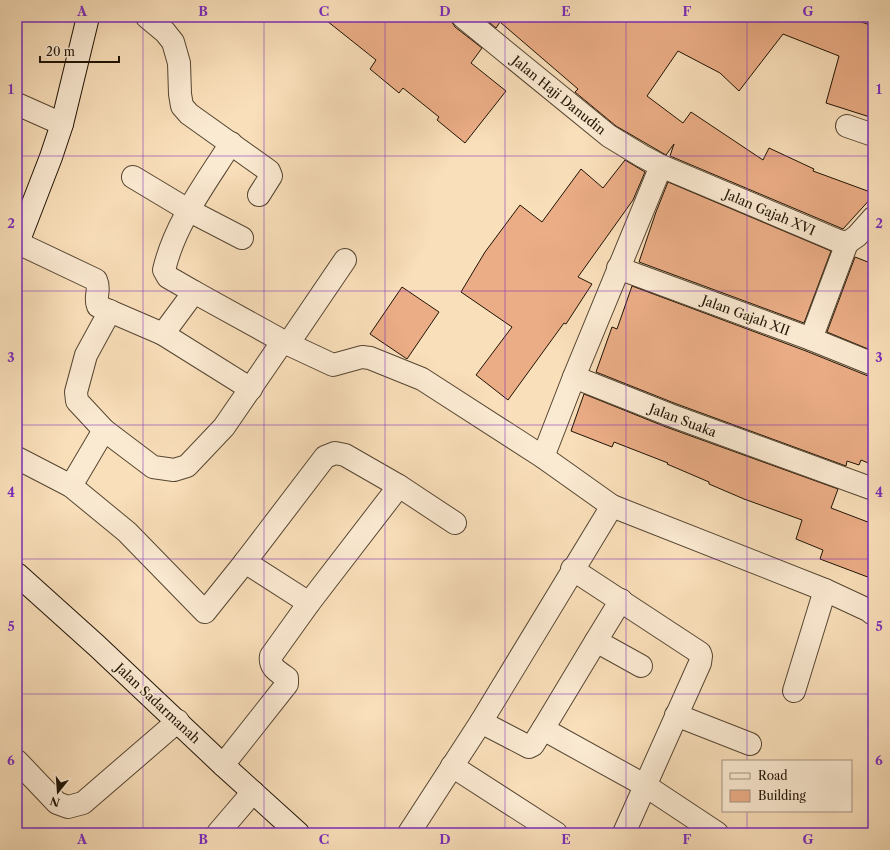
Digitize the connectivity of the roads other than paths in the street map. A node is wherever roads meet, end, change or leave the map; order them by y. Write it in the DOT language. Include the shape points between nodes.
graph roads {
  1 [pos="88,17"];
  2 [pos="147,17"];
  3 [pos="463,17"];
  4 [pos="17,104"];
  5 [pos="62,124"];
  6 [pos="847,126"];
  7 [pos="873,135"];
  8 [pos="231,143"];
  9 [pos="661,166"];
  10 [pos="133,177"];
  11 [pos="259,194"];
  12 [pos="23,210"];
  13 [pos="188,210"];
  14 [pos="873,218"];
  15 [pos="242,238"];
  16 [pos="847,243"];
  17 [pos="17,244"];
  18 [pos="345,260"];
  19 [pos="618,268"];
  20 [pos="194,292"];
  21 [pos="110,311"];
  22 [pos="162,334"];
  23 [pos="811,339"];
  24 [pos="286,343"];
  25 [pos="873,364"];
  26 [pos="574,377"];
  27 [pos="250,389"];
  28 [pos="104,430"];
  29 [pos="543,457"];
  30 [pos="17,458"];
  31 [pos="71,486"];
  32 [pos="399,486"];
  33 [pos="873,489"];
  34 [pos="612,506"];
  35 [pos="455,523"];
  36 [pos="245,562"];
  37 [pos="572,570"];
  38 [pos="17,574"];
  39 [pos="825,590"];
  40 [pos="621,600"];
  41 [pos="309,603"];
  42 [pos="871,607"];
  43 [pos="596,641"];
  44 [pos="641,666"];
  45 [pos="794,691"];
  46 [pos="676,716"];
  47 [pos="178,721"];
  48 [pos="480,722"];
  49 [pos="543,729"];
  50 [pos="750,744"];
  51 [pos="17,761"];
  52 [pos="223,765"];
  53 [pos="452,766"];
  54 [pos="646,786"];
  55 [pos="253,792"];
  56 [pos="218,833"];
  57 [pos="298,833"];
  58 [pos="409,833"];
  59 [pos="556,833"];
  60 [pos="624,833"];
  61 [pos="717,833"];
  1 -- 5 [label="street"];
  2 -- 8 [label="street" via="173,42 180,63 182,106 189,114"];
  3 -- 9 [label="street, Jalan Haji Danudin" via="609,136"];
  4 -- 5 [label="street"];
  5 -- 12 [label="street" via="51,157"];
  6 -- 7 [label="street"];
  8 -- 11 [label="street" via="269,171 271,176"];
  8 -- 13 [label="street"];
  9 -- 16 [label="street, Jalan Gajah XVI"];
  9 -- 19 [label="street"];
  10 -- 13 [label="street"];
  12 -- 17 [label="street"];
  13 -- 15 [label="street"];
  13 -- 20 [label="street" via="167,257 164,270 168,277"];
  14 -- 16 [label="street"];
  16 -- 23 [label="street"];
  17 -- 21 [label="street" via="96,280 99,286 96,302 98,306"];
  18 -- 24 [label="street"];
  19 -- 23 [label="street, Jalan Gajah XII"];
  19 -- 26 [label="street"];
  20 -- 22 [label="street"];
  20 -- 24 [label="street"];
  21 -- 22 [label="street"];
  21 -- 28 [label="street" via="86,355 76,392 77,400"];
  22 -- 27 [label="street"];
  23 -- 25 [label="street, Jalan Gajah XII"];
  24 -- 27 [label="street"];
  24 -- 29 [label="street" via="333,364 362,357 370,358 422,379"];
  26 -- 29 [label="street"];
  26 -- 33 [label="street, Jalan Suaka"];
  27 -- 28 [label="street" via="224,427 187,466 174,470 153,467"];
  28 -- 31 [label="street"];
  29 -- 34 [label="street"];
  30 -- 31 [label="street"];
  31 -- 36 [label="street" via="126,532 205,612"];
  32 -- 35 [label="street"];
  32 -- 36 [label="street" via="345,455 335,453 325,457"];
  32 -- 41 [label="street"];
  34 -- 37 [label="street"];
  34 -- 39 [label="street"];
  36 -- 41 [label="street"];
  37 -- 40 [label="street"];
  37 -- 48 [label="street"];
  38 -- 47 [label="street, Jalan Sadarmanah"];
  39 -- 42 [label="street"];
  39 -- 45 [label="street"];
  40 -- 43 [label="street"];
  40 -- 46 [label="street" via="700,653 700,663"];
  41 -- 52 [label="street" via="271,656 272,667 287,678 287,684"];
  43 -- 44 [label="street"];
  43 -- 49 [label="street"];
  46 -- 50 [label="street"];
  46 -- 54 [label="street"];
  47 -- 51 [label="street" via="83,803 68,807 57,802"];
  47 -- 52 [label="street, Jalan Sadarmanah"];
  48 -- 49 [label="street" via="529,747"];
  48 -- 53 [label="street"];
  49 -- 54 [label="street"];
  52 -- 55 [label="street, Jalan Sadarmanah"];
  53 -- 58 [label="street"];
  53 -- 59 [label="street"];
  54 -- 60 [label="street"];
  54 -- 61 [label="street"];
  55 -- 56 [label="street"];
  55 -- 57 [label="street, Jalan Sadarmanah"];
}
